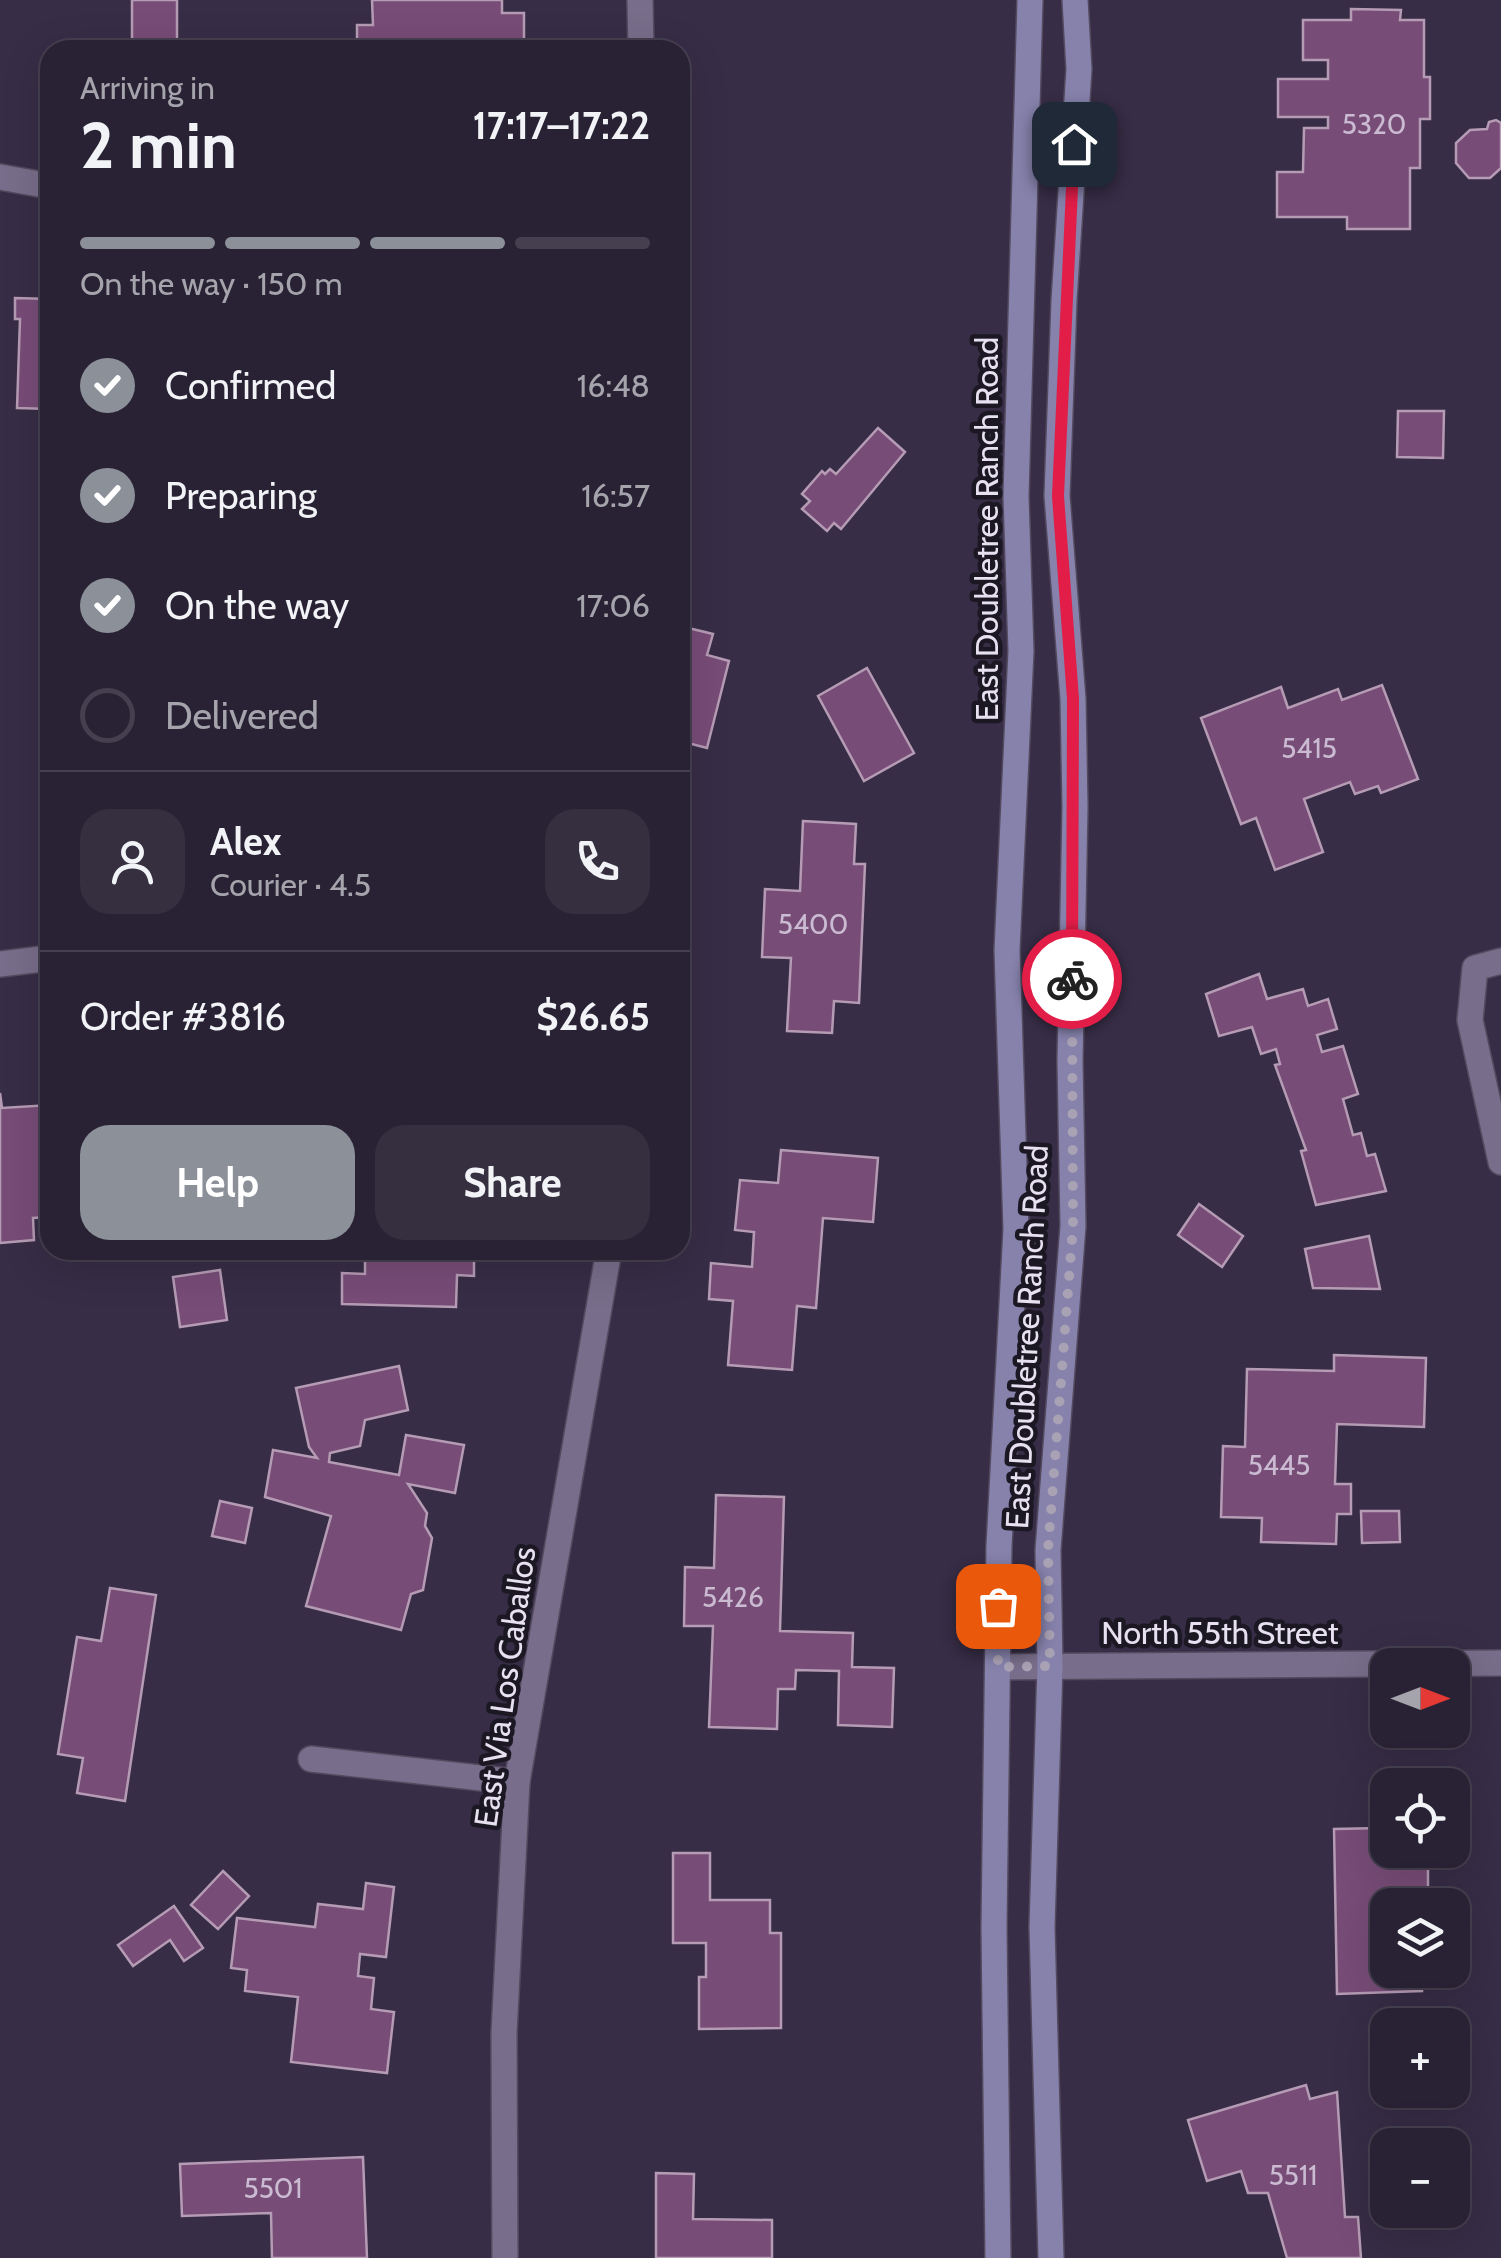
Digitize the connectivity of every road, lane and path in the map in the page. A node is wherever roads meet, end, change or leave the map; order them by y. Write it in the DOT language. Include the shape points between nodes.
graph roads {
  1 [pos="640,0"];
  2 [pos="1030,0"];
  3 [pos="1076,0"];
  4 [pos="641,40"];
  5 [pos="0,178"];
  6 [pos="40,184"];
  7 [pos="1025,254"];
  8 [pos="1066,256"];
  9 [pos="40,959"];
  10 [pos="1501,960"];
  11 [pos="0,964"];
  12 [pos="1501,1162"];
  13 [pos="607,1260"];
  14 [pos="1501,1663"];
  15 [pos="1050,1666"];
  16 [pos="998,1667"];
  17 [pos="310,1759"];
  18 [pos="518,1782"];
  19 [pos="505,2258"];
  20 [pos="998,2258"];
  21 [pos="1051,2258"];
  1 -- 4 [label="street"];
  2 -- 7 [label="main road, East Doubletree Ranch Road"];
  3 -- 8 [label="main road, East Doubletree Ranch Road" via="1079,69"];
  5 -- 6 [label="street"];
  7 -- 8 [label="main road"];
  7 -- 16 [label="main road, East Doubletree Ranch Road" via="1016,496 1021,651 1007,950 1016,1229"];
  8 -- 15 [label="main road, East Doubletree Ranch Road" via="1058,496 1074,735 1073,1226 1048,1550"];
  9 -- 11 [label="street"];
  10 -- 12 [label="street" via="1476,968 1470,1020"];
  13 -- 18 [label="street, East Via Los Caballos"];
  14 -- 15 [label="street, North 55th Street"];
  15 -- 16 [label="street, North 55th Street"];
  15 -- 21 [label="main road, East Doubletree Ranch Road" via="1042,1946"];
  16 -- 20 [label="main road, East Doubletree Ranch Road"];
  17 -- 18 [label="street"];
  18 -- 19 [label="street, East Via Los Caballos" via="504,2033"];
}
